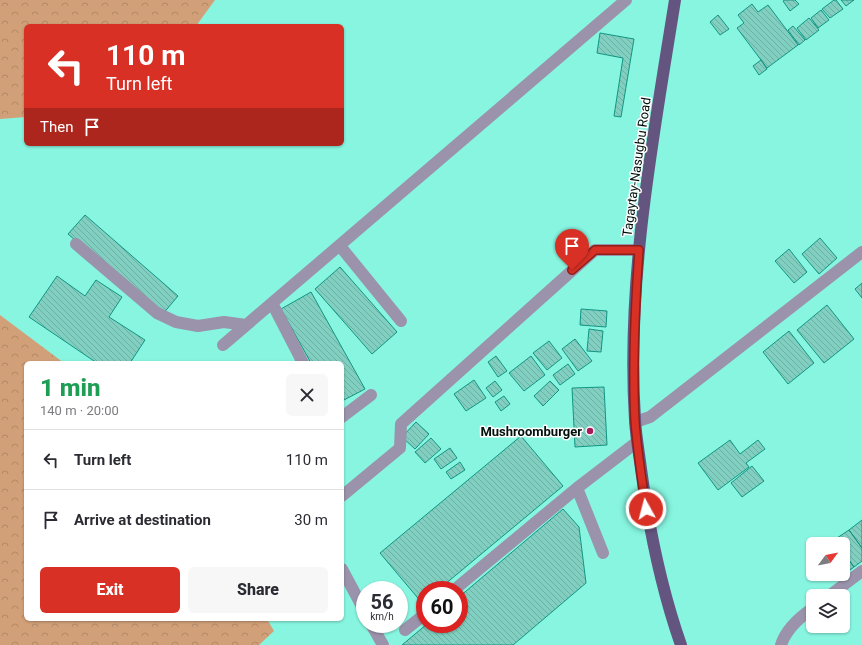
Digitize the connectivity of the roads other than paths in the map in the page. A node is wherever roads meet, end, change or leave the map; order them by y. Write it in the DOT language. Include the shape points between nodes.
graph roads {
  1 [pos="626,0"];
  2 [pos="675,0"];
  3 [pos="76,244"];
  4 [pos="340,246"];
  5 [pos="639,250"];
  6 [pos="862,252"];
  7 [pos="272,302"];
  8 [pos="401,321"];
  9 [pos="246,325"];
  10 [pos="222,345"];
  11 [pos="302,361"];
  12 [pos="371,395"];
  13 [pos="344,416"];
  14 [pos="635,422"];
  15 [pos="637,442"];
  16 [pos="577,488"];
  17 [pos="344,494"];
  18 [pos="603,553"];
  19 [pos="862,571"];
  20 [pos="344,573"];
  21 [pos="465,581"];
  22 [pos="838,589"];
  23 [pos="356,595"];
  24 [pos="806,613"];
  25 [pos="416,621"];
  26 [pos="408,628"];
  27 [pos="376,633"];
  28 [pos="383,645"];
  29 [pos="681,645"];
  30 [pos="781,645"];
  1 -- 4 [label="street"];
  2 -- 5 [label="main road, Tagaytay-Nasugbu Road"];
  3 -- 9 [label="street" via="156,313 176,322 198,326 224,322"];
  4 -- 7 [label="street"];
  4 -- 8 [label="street"];
  5 -- 14 [label="main road, Tagaytay-Nasugbu Road" via="634,338"];
  5 -- 17 [label="street" via="595,250 401,424 400,448"];
  6 -- 14 [label="street" via="650,417"];
  7 -- 9 [label="street"];
  7 -- 11 [label="street"];
  9 -- 10 [label="street"];
  12 -- 13 [label="street"];
  14 -- 15 [label="main road, Tagaytay-Nasugbu Road"];
  15 -- 16 [label="street"];
  15 -- 29 [label="main road, Tagaytay-Nasugbu Road" via="646,509 660,574"];
  16 -- 18 [label="street"];
  16 -- 21 [label="street"];
  19 -- 22 [label="street"];
  20 -- 23 [label="street"];
  24 -- 30 [label="street"];
  25 -- 26 [label="street"];
  27 -- 28 [label="street"];
}
